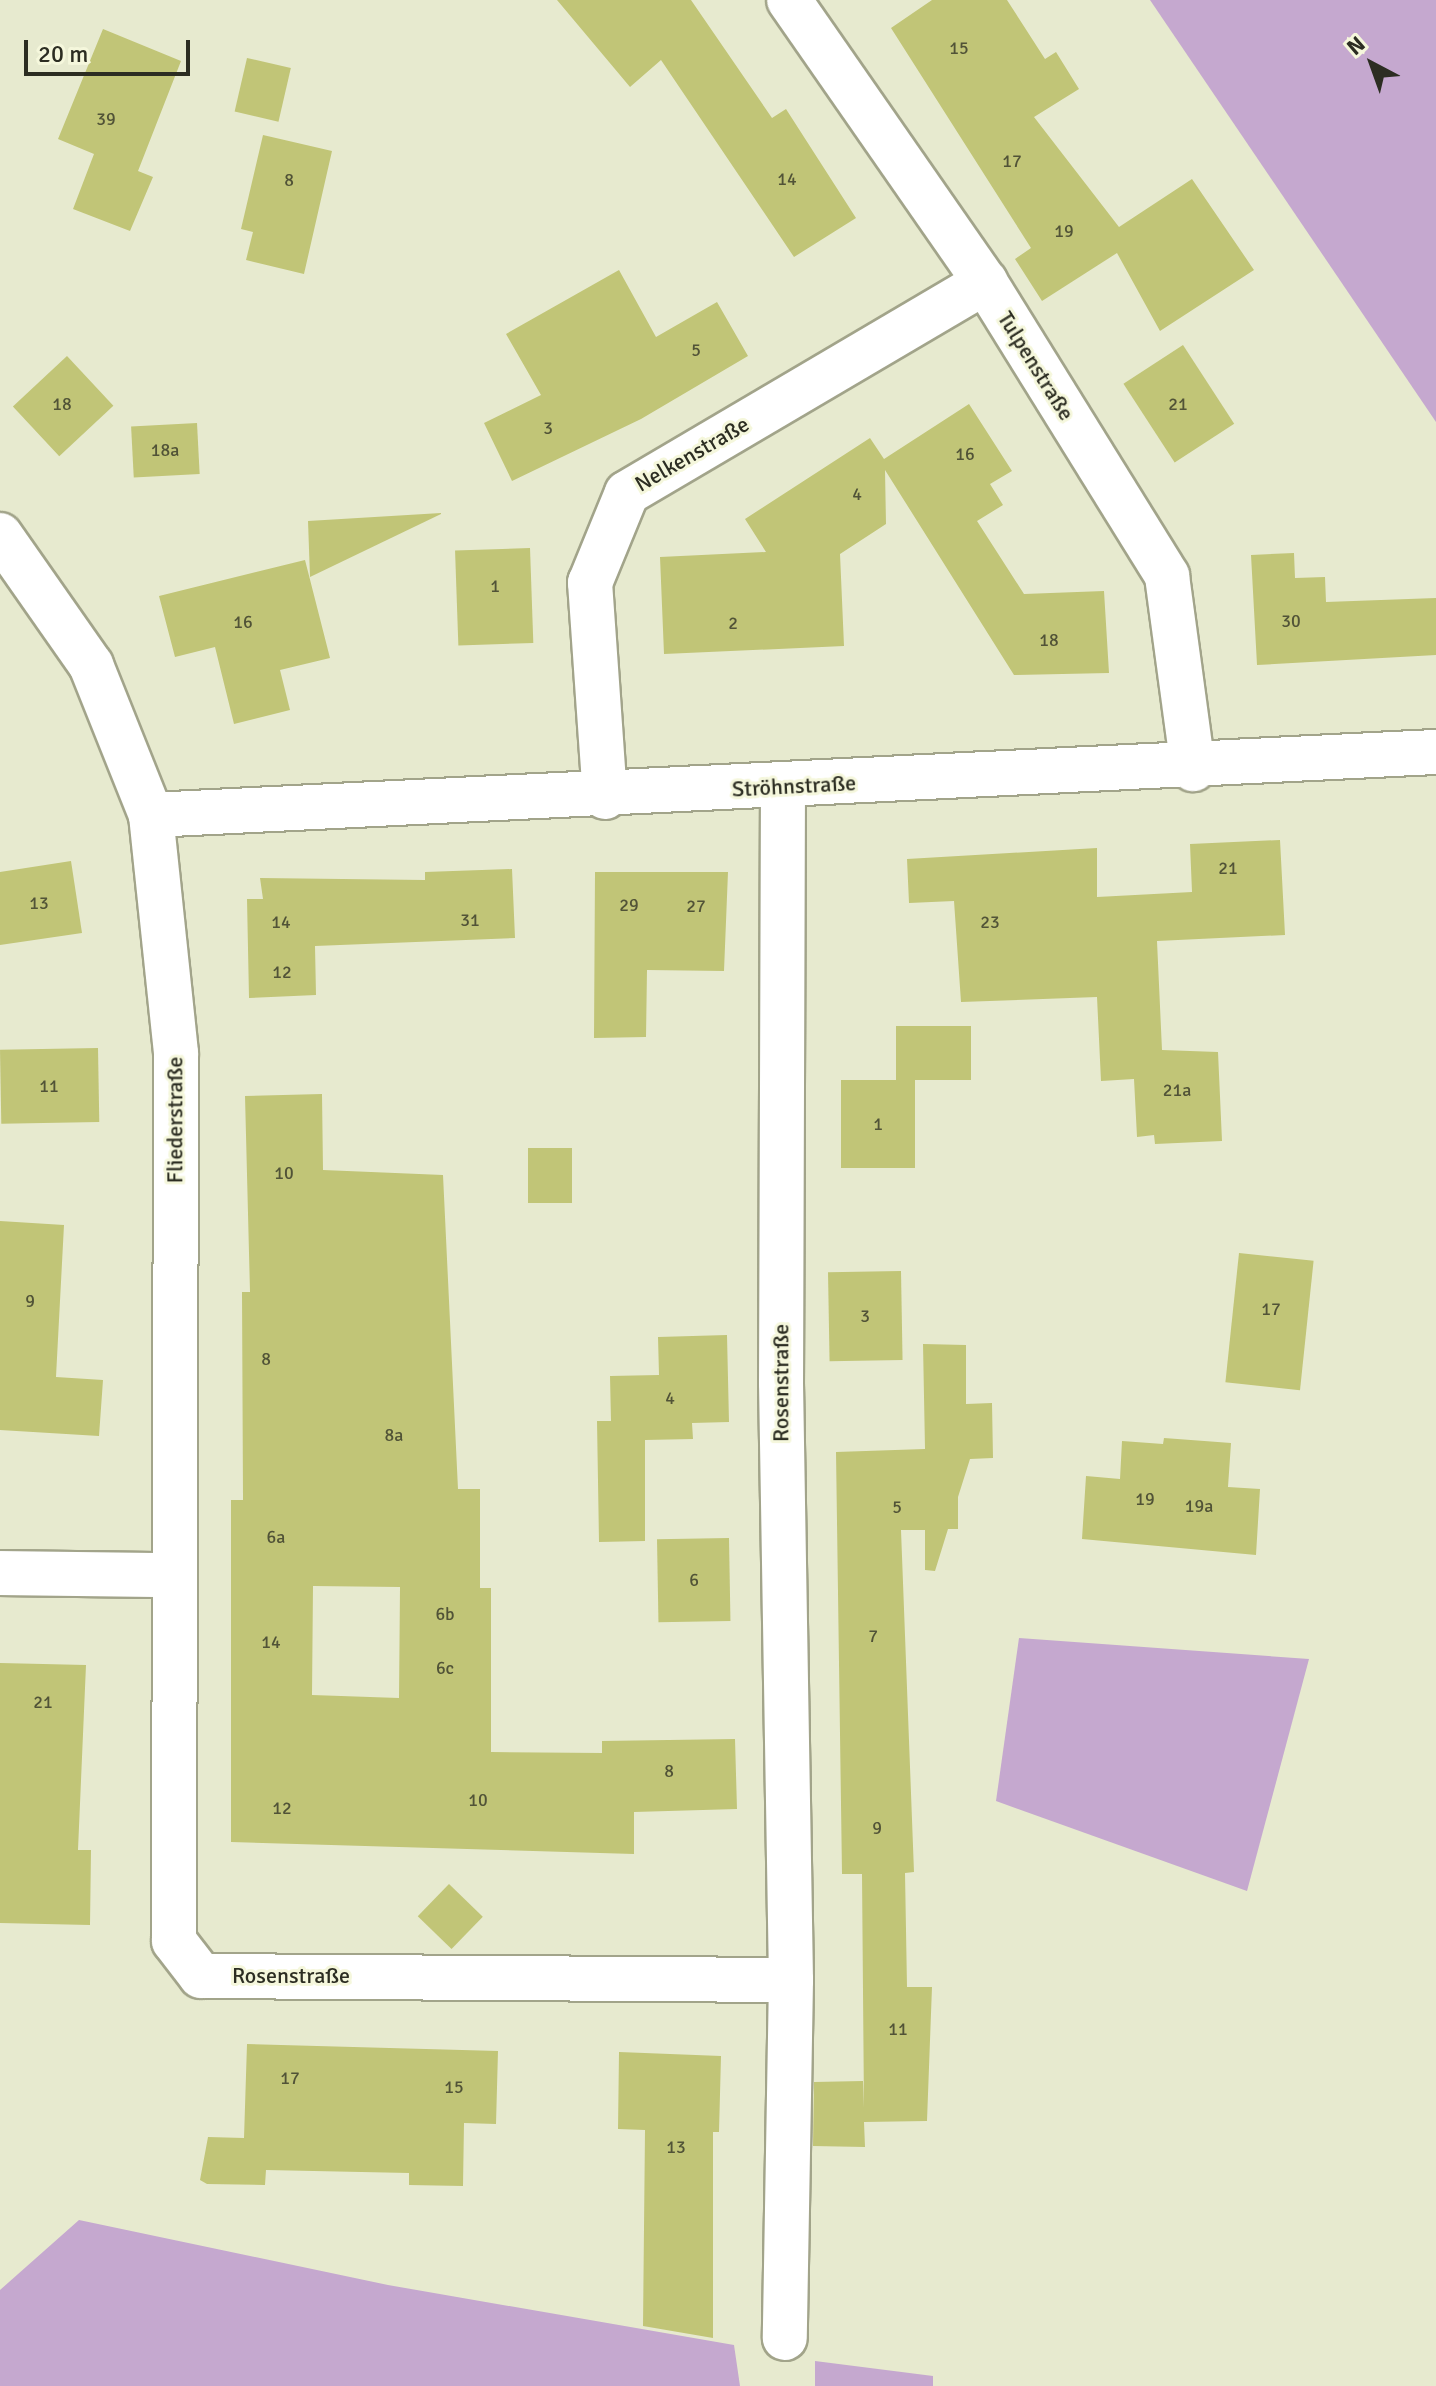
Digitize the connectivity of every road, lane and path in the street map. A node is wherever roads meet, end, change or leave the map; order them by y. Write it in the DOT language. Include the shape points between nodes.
graph roads {
  1 [pos="789,0"];
  2 [pos="985,282"];
  3 [pos="0,535"];
  4 [pos="1436,752"];
  5 [pos="1193,769"];
  6 [pos="783,785"];
  7 [pos="605,797"];
  8 [pos="151,815"];
  9 [pos="0,1573"];
  10 [pos="173,1575"];
  11 [pos="791,1980"];
  12 [pos="785,2338"];
  1 -- 2 [label="street, Tulpenstraße"];
  2 -- 5 [label="street, Tulpenstraße" via="1167,576"];
  2 -- 7 [label="street, Nelkenstraße" via="627,493 590,583"];
  3 -- 8 [label="street, Fliederstraße" via="91,665"];
  4 -- 5 [label="street, Ströhnstraße"];
  5 -- 6 [label="street, Ströhnstraße"];
  6 -- 7 [label="street, Ströhnstraße"];
  6 -- 11 [label="street, Rosenstraße" via="781,1383"];
  7 -- 8 [label="street, Ströhnstraße"];
  8 -- 10 [label="street, Fliederstraße" via="176,1053"];
  9 -- 10 [label="street"];
  10 -- 11 [label="street, Rosenstraße" via="174,1941 201,1976"];
  11 -- 12 [label="street, Rosenstraße"];
}
